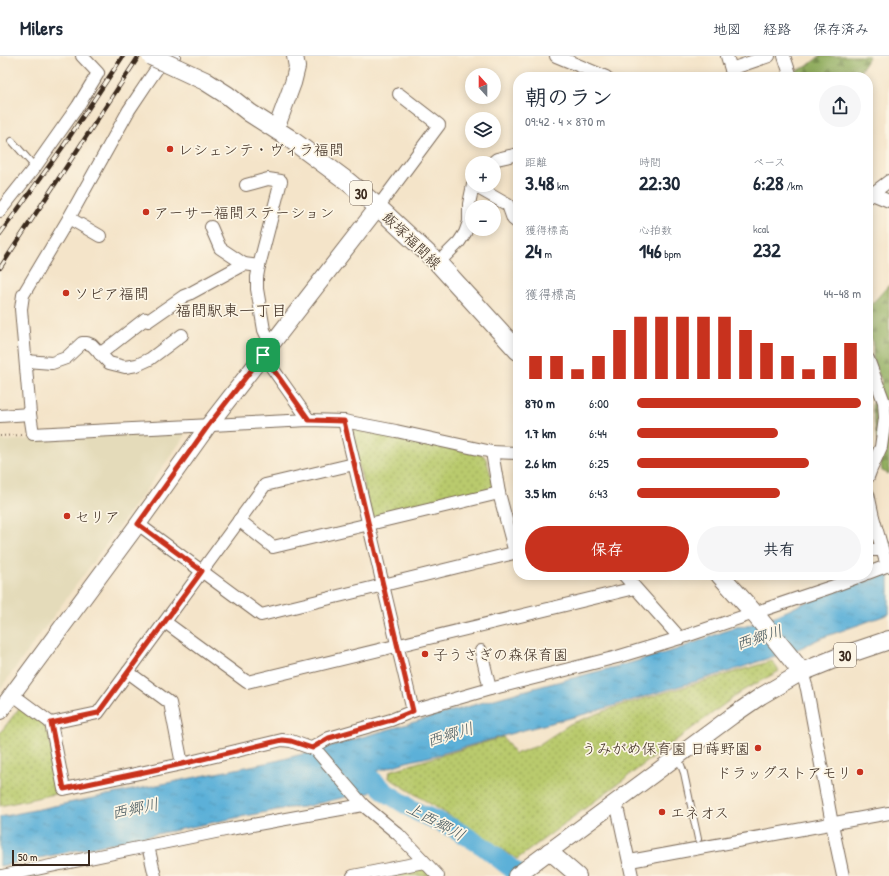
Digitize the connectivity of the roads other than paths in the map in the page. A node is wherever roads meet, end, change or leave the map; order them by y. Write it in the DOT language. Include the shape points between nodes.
graph roads {
  1 [pos="82,56"];
  2 [pos="151,56"];
  3 [pos="294,56"];
  4 [pos="556,56"];
  5 [pos="727,56"];
  6 [pos="784,56"];
  7 [pos="764,57"];
  8 [pos="175,62"];
  9 [pos="594,72"];
  10 [pos="732,72"];
  11 [pos="734,72"];
  12 [pos="789,72"];
  13 [pos="400,94"];
  14 [pos="276,129"];
  15 [pos="12,141"];
  16 [pos="513,155"];
  17 [pos="501,158"];
  18 [pos="35,167"];
  19 [pos="889,181"];
  20 [pos="246,185"];
  21 [pos="873,193"];
  22 [pos="873,196"];
  23 [pos="889,201"];
  24 [pos="2,207"];
  25 [pos="378,207"];
  26 [pos="69,218"];
  27 [pos="513,219"];
  28 [pos="211,227"];
  29 [pos="100,236"];
  30 [pos="438,263"];
  31 [pos="244,264"];
  32 [pos="259,266"];
  33 [pos="182,335"];
  34 [pos="513,346"];
  35 [pos="267,350"];
  36 [pos="100,354"];
  37 [pos="26,361"];
  38 [pos="873,372"];
  39 [pos="30,414"];
  40 [pos="0,416"];
  41 [pos="309,420"];
  42 [pos="344,421"];
  43 [pos="208,426"];
  44 [pos="492,452"];
  45 [pos="513,453"];
  46 [pos="873,463"];
  47 [pos="354,464"];
  48 [pos="499,492"];
  49 [pos="873,517"];
  50 [pos="239,520"];
  51 [pos="138,524"];
  52 [pos="369,524"];
  53 [pos="513,541"];
  54 [pos="873,550"];
  55 [pos="882,550"];
  56 [pos="513,553"];
  57 [pos="888,565"];
  58 [pos="202,571"];
  59 [pos="873,571"];
  60 [pos="628,580"];
  61 [pos="725,580"];
  62 [pos="849,580"];
  63 [pos="383,585"];
  64 [pos="635,588"];
  65 [pos="757,616"];
  66 [pos="165,622"];
  67 [pos="680,638"];
  68 [pos="889,640"];
  69 [pos="397,646"];
  70 [pos="481,651"];
  71 [pos="128,672"];
  72 [pos="802,672"];
  73 [pos="490,689"];
  74 [pos="12,694"];
  75 [pos="0,711"];
  76 [pos="413,711"];
  77 [pos="51,723"];
  78 [pos="314,749"];
  79 [pos="678,757"];
  80 [pos="182,764"];
  81 [pos="360,801"];
  82 [pos="616,802"];
  83 [pos="889,813"];
  84 [pos="832,824"];
  85 [pos="698,839"];
  86 [pos="148,846"];
  87 [pos="549,851"];
  88 [pos="424,862"];
  89 [pos="630,862"];
  90 [pos="2,876"];
  91 [pos="155,876"];
  92 [pos="353,876"];
  93 [pos="438,876"];
  94 [pos="516,876"];
  95 [pos="578,876"];
  96 [pos="632,876"];
  97 [pos="843,876"];
  1 -- 18 [label="street" via="98,73"];
  2 -- 8 [label="main road, 飯塚福間線 / 30, bridge"];
  3 -- 14 [label="street" via="297,67"];
  4 -- 9 [label="street"];
  5 -- 10 [label="street"];
  6 -- 12 [label="street"];
  7 -- 11 [label="street"];
  8 -- 14 [label="main road, 飯塚福間線 / 30"];
  8 -- 26 [label="street" via="158,67 147,82"];
  13 -- 25 [label="street" via="439,125"];
  14 -- 25 [label="main road, 飯塚福間線 / 30"];
  15 -- 18 [label="lane"];
  16 -- 17 [label="street"];
  18 -- 24 [label="street"];
  19 -- 21 [label="street"];
  20 -- 32 [label="street" via="268,179 281,181"];
  22 -- 23 [label="street"];
  25 -- 30 [label="main road, 飯塚福間線 / 30"];
  25 -- 35 [label="street"];
  26 -- 29 [label="street"];
  26 -- 37 [label="street" via="23,295 21,309"];
  27 -- 30 [label="street" via="508,204 473,185 469,222 465,233"];
  28 -- 31 [label="street" via="220,248"];
  30 -- 34 [label="main road, 飯塚福間線 / 30"];
  31 -- 32 [label="street"];
  31 -- 36 [label="street" via="184,296 148,321 145,319"];
  32 -- 35 [label="street" via="257,289"];
  33 -- 36 [label="street" via="150,359 137,365 125,367 109,363"];
  35 -- 41 [label="street"];
  35 -- 43 [label="street"];
  36 -- 37 [label="street" via="92,345 82,343 66,358 52,363"];
  37 -- 39 [label="street"];
  38 -- 46 [label="street" via="884,402 885,418 881,447"];
  39 -- 40 [label="street"];
  39 -- 43 [label="street" via="33,434"];
  41 -- 42 [label="street"];
  41 -- 43 [label="street"];
  42 -- 44 [label="street"];
  42 -- 47 [label="street"];
  43 -- 51 [label="street"];
  44 -- 45 [label="street"];
  44 -- 48 [label="street"];
  47 -- 50 [label="street" via="265,485"];
  47 -- 52 [label="street"];
  48 -- 52 [label="street"];
  48 -- 53 [label="street"];
  49 -- 55 [label="street"];
  50 -- 52 [label="street" via="273,547"];
  50 -- 58 [label="street"];
  51 -- 58 [label="street"];
  51 -- 74 [label="street"];
  52 -- 63 [label="street"];
  54 -- 55 [label="street"];
  55 -- 57 [label="street"];
  56 -- 63 [label="street"];
  57 -- 59 [label="street"];
  58 -- 63 [label="street" via="262,615"];
  58 -- 66 [label="street"];
  60 -- 64 [label="street"];
  61 -- 65 [label="main road"];
  62 -- 65 [label="street"];
  63 -- 69 [label="street"];
  64 -- 67 [label="street"];
  64 -- 69 [label="street"];
  65 -- 67 [label="street"];
  65 -- 72 [label="main road"];
  66 -- 69 [label="street" via="247,682"];
  66 -- 71 [label="street"];
  67 -- 73 [label="street"];
  68 -- 72 [label="main road, 30"];
  69 -- 76 [label="street"];
  70 -- 73 [label="street"];
  71 -- 77 [label="street" via="98,713"];
  71 -- 80 [label="street" via="170,703"];
  72 -- 79 [label="street" via="732,716"];
  72 -- 84 [label="street"];
  73 -- 76 [label="street"];
  74 -- 75 [label="street"];
  74 -- 77 [label="street"];
  76 -- 78 [label="street" via="329,738"];
  77 -- 80 [label="street" via="64,789"];
  78 -- 80 [label="street" via="282,740"];
  78 -- 81 [label="street"];
  79 -- 82 [label="street"];
  79 -- 85 [label="lane" via="684,773"];
  81 -- 86 [label="street"];
  81 -- 88 [label="street" via="398,834"];
  82 -- 87 [label="street"];
  82 -- 89 [label="street"];
  83 -- 84 [label="street"];
  84 -- 89 [label="street"];
  84 -- 97 [label="street"];
  86 -- 90 [label="street"];
  86 -- 91 [label="street"];
  87 -- 94 [label="street"];
  87 -- 95 [label="street"];
  88 -- 92 [label="street"];
  88 -- 93 [label="street"];
  89 -- 96 [label="street"];
}
